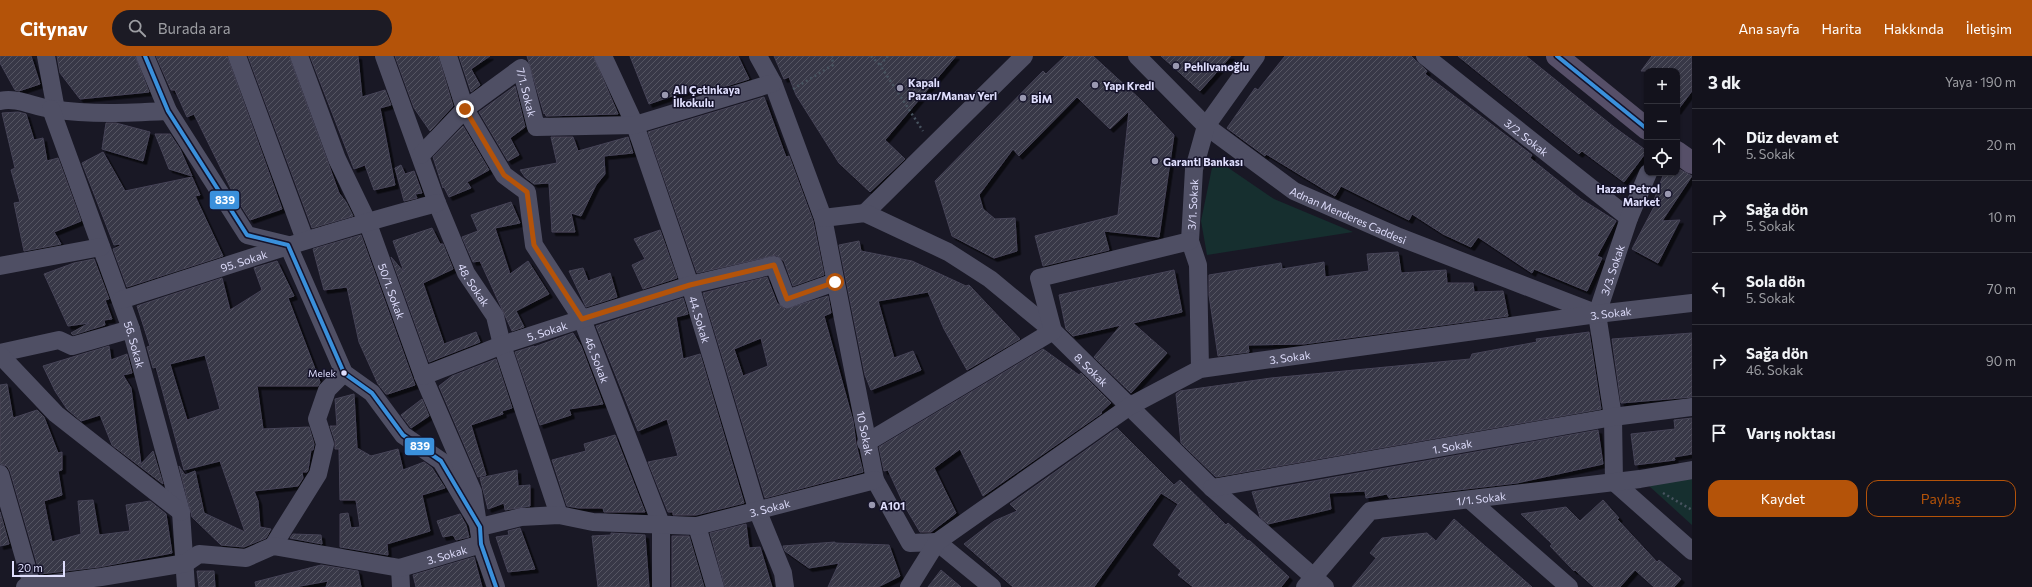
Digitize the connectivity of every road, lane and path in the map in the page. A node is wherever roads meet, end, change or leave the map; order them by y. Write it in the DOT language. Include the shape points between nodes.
graph roads {
  1 [pos="46,56"];
  2 [pos="145,56"];
  3 [pos="237,56"];
  4 [pos="299,56"];
  5 [pos="384,56"];
  6 [pos="448,56"];
  7 [pos="603,56"];
  8 [pos="758,56"];
  9 [pos="832,56"];
  10 [pos="871,56"];
  11 [pos="888,56"];
  12 [pos="1024,56"];
  13 [pos="1136,56"];
  14 [pos="1256,56"];
  15 [pos="1425,56"];
  16 [pos="1557,56"];
  17 [pos="880,65"];
  18 [pos="776,90"];
  19 [pos="2,95"];
  20 [pos="465,109"];
  21 [pos="54,110"];
  22 [pos="168,111"];
  23 [pos="635,125"];
  24 [pos="1206,126"];
  25 [pos="1644,127"];
  26 [pos="932,146"];
  27 [pos="1680,154"];
  28 [pos="420,155"];
  29 [pos="1692,163"];
  30 [pos="1647,176"];
  31 [pos="437,202"];
  32 [pos="865,213"];
  33 [pos="823,218"];
  34 [pos="1629,218"];
  35 [pos="367,221"];
  36 [pos="1190,241"];
  37 [pos="296,242"];
  38 [pos="101,246"];
  39 [pos="0,266"];
  40 [pos="835,282"];
  41 [pos="690,285"];
  42 [pos="121,300"];
  43 [pos="1692,303"];
  44 [pos="1597,314"];
  45 [pos="582,319"];
  46 [pos="131,330"];
  47 [pos="1053,331"];
  48 [pos="502,345"];
  49 [pos="0,354"];
  50 [pos="1200,370"];
  51 [pos="344,374"];
  52 [pos="423,376"];
  53 [pos="1130,406"];
  54 [pos="1692,407"];
  55 [pos="1613,417"];
  56 [pos="866,443"];
  57 [pos="1692,470"];
  58 [pos="0,474"];
  59 [pos="1640,479"];
  60 [pos="875,480"];
  61 [pos="1614,482"];
  62 [pos="1212,488"];
  63 [pos="1470,500"];
  64 [pos="1692,510"];
  65 [pos="181,512"];
  66 [pos="758,512"];
  67 [pos="559,515"];
  68 [pos="662,524"];
  69 [pos="697,526"];
  70 [pos="480,536"];
  71 [pos="937,542"];
  72 [pos="273,546"];
  73 [pos="1692,551"];
  74 [pos="186,563"];
  75 [pos="400,568"];
  76 [pos="96,582"];
  77 [pos="1314,583"];
  78 [pos="28,586"];
  79 [pos="186,587"];
  80 [pos="401,587"];
  81 [pos="496,587"];
  82 [pos="661,587"];
  83 [pos="715,587"];
  84 [pos="785,587"];
  85 [pos="909,587"];
  86 [pos="992,587"];
  87 [pos="1568,587"];
  1 -- 21 [label="street, 56. Sokak"];
  2 -- 22 [label="street"];
  3 -- 37 [label="street"];
  4 -- 35 [label="street, 50/1. Sokak" via="337,159"];
  5 -- 28 [label="street, 48. Sokak"];
  6 -- 20 [label="street, 46. Sokak"];
  7 -- 23 [label="street, 44. Sokak"];
  8 -- 18 [label="street, 10 Sokak"];
  9 -- 18 [label="path" via="833,65"];
  10 -- 17 [label="path"];
  11 -- 17 [label="path"];
  12 -- 26 [label="street"];
  13 -- 24 [label="street, Adnan Menderes Caddesi"];
  14 -- 24 [label="street, 3/1. Sokak"];
  15 -- 34 [label="street, 3/2. Sokak"];
  16 -- 25 [label="main road"];
  17 -- 26 [label="path"];
  18 -- 23 [label="street"];
  18 -- 33 [label="street, 10 Sokak"];
  19 -- 21 [label="street"];
  20 -- 23 [label="street, 7/1. Sokak" via="521,68 536,127"];
  20 -- 28 [label="street, 7/1. Sokak"];
  20 -- 45 [label="street, 46. Sokak" via="504,175 527,192 534,245"];
  21 -- 22 [label="street" via="108,114"];
  21 -- 38 [label="street, 56. Sokak"];
  22 -- 37 [label="street" via="247,235"];
  23 -- 41 [label="street, 44. Sokak"];
  24 -- 36 [label="street, 3/1. Sokak" via="1194,169"];
  24 -- 44 [label="street, Adnan Menderes Caddesi" via="1294,191 1399,237"];
  26 -- 32 [label="street"];
  27 -- 29 [label="main road"];
  28 -- 31 [label="street, 48. Sokak"];
  30 -- 34 [label="street, 3/3. Sokak"];
  31 -- 35 [label="street, 95. Sokak"];
  31 -- 48 [label="street, 48. Sokak" via="466,273 495,316"];
  32 -- 33 [label="street"];
  32 -- 47 [label="street, 8. Sokak" via="948,252 990,279"];
  33 -- 40 [label="street, 10 Sokak"];
  34 -- 44 [label="street, 3/3. Sokak"];
  35 -- 37 [label="street, 95. Sokak"];
  35 -- 52 [label="street, 50/1. Sokak"];
  36 -- 47 [label="street" via="1039,278"];
  36 -- 50 [label="street, 3/1. Sokak" via="1198,265"];
  37 -- 42 [label="street, 95. Sokak"];
  37 -- 51 [label="street"];
  38 -- 39 [label="street"];
  38 -- 42 [label="street, 56. Sokak"];
  40 -- 41 [label="street, 5. Sokak" via="787,299 774,265"];
  40 -- 56 [label="street, 10 Sokak"];
  41 -- 45 [label="street, 5. Sokak"];
  41 -- 66 [label="street, 44. Sokak"];
  42 -- 46 [label="street, 56. Sokak"];
  43 -- 44 [label="street, 3. Sokak"];
  44 -- 50 [label="street, 3. Sokak"];
  44 -- 55 [label="street, 3/3. Sokak"];
  45 -- 48 [label="street, 5. Sokak"];
  45 -- 68 [label="street, 46. Sokak"];
  46 -- 49 [label="street" via="72,346 59,340"];
  46 -- 65 [label="street, 56. Sokak"];
  47 -- 53 [label="street, 8. Sokak"];
  47 -- 56 [label="street"];
  48 -- 52 [label="street, 5. Sokak"];
  48 -- 67 [label="street, 48. Sokak"];
  49 -- 65 [label="street" via="56,414"];
  50 -- 53 [label="street, 3. Sokak"];
  51 -- 70 [label="street" via="372,393 403,435 441,461"];
  51 -- 72 [label="street" via="327,390 317,419 325,444 318,474"];
  52 -- 70 [label="street, 50/1. Sokak" via="473,492"];
  53 -- 62 [label="street, 8. Sokak"];
  53 -- 71 [label="street, 3. Sokak"];
  54 -- 55 [label="street, 1. Sokak"];
  55 -- 61 [label="street, 3/3. Sokak"];
  55 -- 62 [label="street, 1. Sokak"];
  56 -- 60 [label="street, 10 Sokak"];
  57 -- 59 [label="street, 1/1. Sokak"];
  58 -- 78 [label="street"];
  59 -- 61 [label="street, 1/1. Sokak"];
  59 -- 64 [label="path"];
  60 -- 66 [label="street, 3. Sokak"];
  60 -- 71 [label="street, 10 Sokak" via="910,543"];
  61 -- 63 [label="street, 1/1. Sokak"];
  61 -- 73 [label="street"];
  62 -- 77 [label="street, 8. Sokak"];
  63 -- 77 [label="street, 1/1. Sokak" via="1370,511"];
  63 -- 87 [label="street"];
  65 -- 74 [label="street, 56. Sokak"];
  66 -- 69 [label="street, 3. Sokak"];
  66 -- 84 [label="street, 44. Sokak" via="783,573"];
  67 -- 68 [label="street, 3. Sokak" via="593,522"];
  67 -- 70 [label="street, 3. Sokak" via="521,517"];
  68 -- 69 [label="street, 3. Sokak"];
  68 -- 82 [label="street"];
  69 -- 83 [label="street"];
  70 -- 75 [label="street, 3. Sokak"];
  70 -- 81 [label="street"];
  71 -- 85 [label="street"];
  71 -- 86 [label="street"];
  72 -- 74 [label="street" via="246,558 199,554"];
  72 -- 75 [label="street, 3. Sokak"];
  74 -- 76 [label="street"];
  74 -- 79 [label="street, 56. Sokak"];
  75 -- 80 [label="street"];
  76 -- 78 [label="street"];
}
